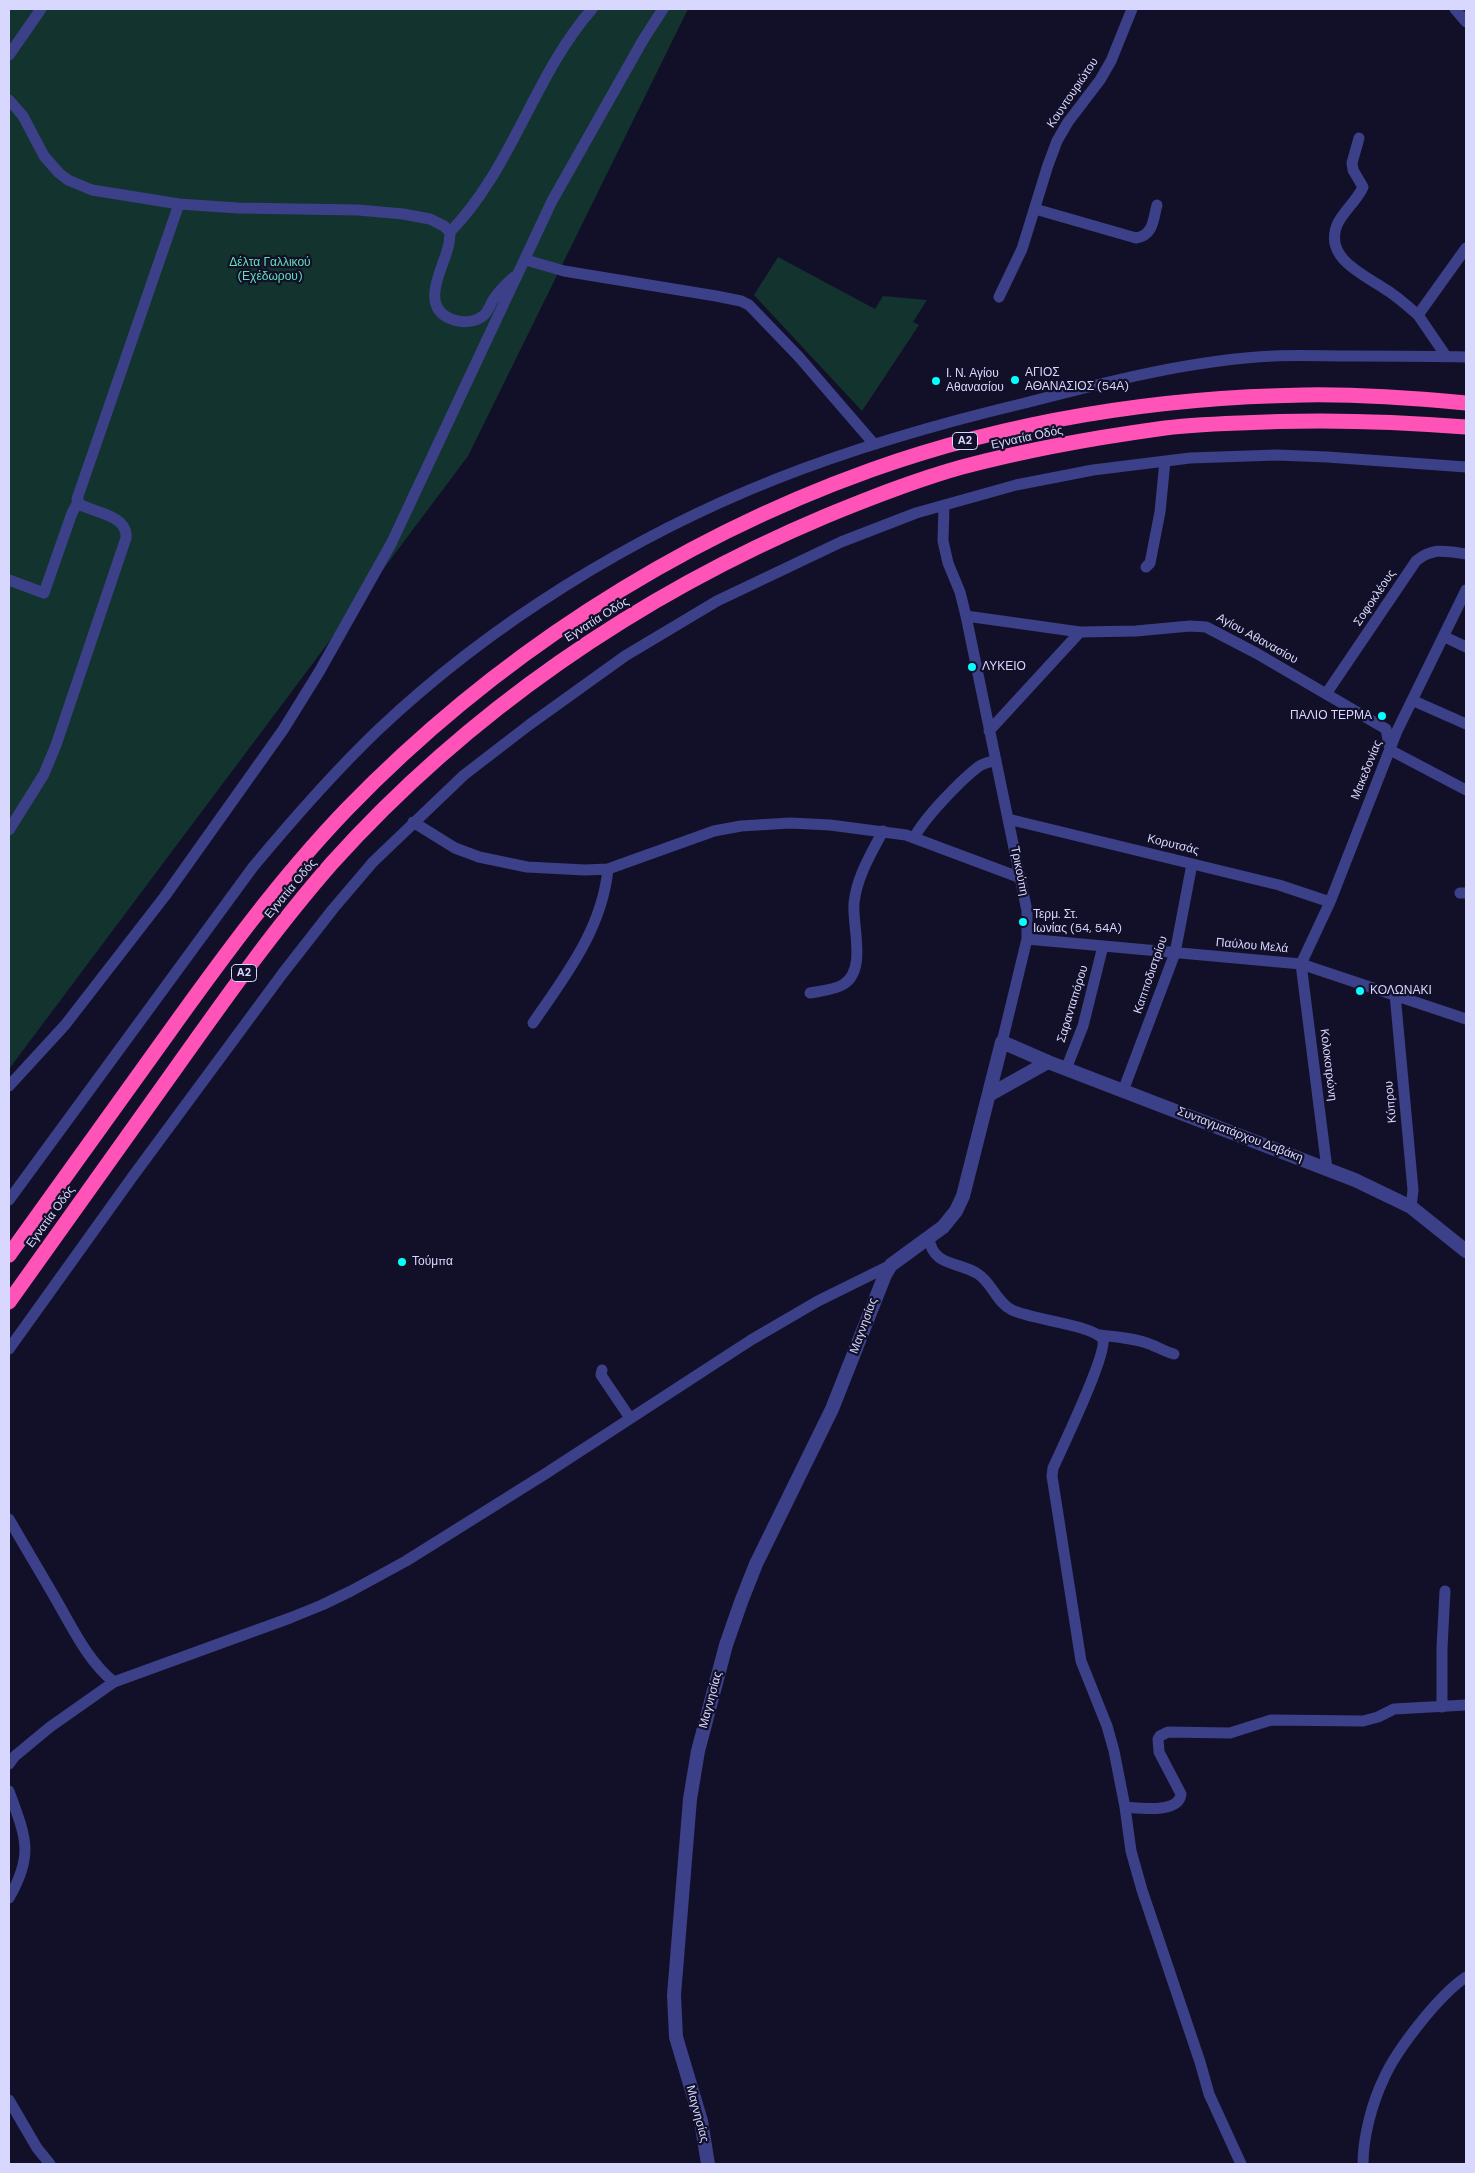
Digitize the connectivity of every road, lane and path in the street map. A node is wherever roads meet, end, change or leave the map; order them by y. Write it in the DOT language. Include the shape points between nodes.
graph roads {
  1 [pos="41,9"];
  2 [pos="592,9"];
  3 [pos="663,9"];
  4 [pos="1132,9"];
  5 [pos="1455,9"];
  6 [pos="1466,22"];
  7 [pos="9,55"];
  8 [pos="9,100"];
  9 [pos="1359,138"];
  10 [pos="179,204"];
  11 [pos="1157,205"];
  12 [pos="1035,209"];
  13 [pos="450,232"];
  14 [pos="1466,248"];
  15 [pos="526,260"];
  16 [pos="520,272"];
  17 [pos="999,297"];
  18 [pos="1418,315"];
  19 [pos="1446,356"];
  20 [pos="1466,357"];
  21 [pos="1466,402"];
  22 [pos="1466,427"];
  23 [pos="874,444"];
  24 [pos="1165,461"];
  25 [pos="1466,467"];
  26 [pos="78,502"];
  27 [pos="944,505"];
  28 [pos="1466,554"];
  29 [pos="1146,567"];
  30 [pos="9,580"];
  31 [pos="1466,590"];
  32 [pos="966,616"];
  33 [pos="1080,632"];
  34 [pos="1445,637"];
  35 [pos="1466,647"];
  36 [pos="1326,694"];
  37 [pos="1414,700"];
  38 [pos="1466,724"];
  39 [pos="1391,730"];
  40 [pos="989,731"];
  41 [pos="1390,750"];
  42 [pos="996,760"];
  43 [pos="1466,790"];
  44 [pos="1008,819"];
  45 [pos="413,822"];
  46 [pos="9,830"];
  47 [pos="883,831"];
  48 [pos="914,838"];
  49 [pos="1192,864"];
  50 [pos="608,869"];
  51 [pos="1021,878"];
  52 [pos="1330,902"];
  53 [pos="1027,939"];
  54 [pos="1103,946"];
  55 [pos="1175,953"];
  56 [pos="1301,964"];
  57 [pos="810,993"];
  58 [pos="1395,994"];
  59 [pos="1466,1019"];
  60 [pos="533,1024"];
  61 [pos="1002,1042"];
  62 [pos="1048,1062"];
  63 [pos="1066,1069"];
  64 [pos="9,1086"];
  65 [pos="1123,1091"];
  66 [pos="989,1095"];
  67 [pos="1327,1169"];
  68 [pos="9,1200"];
  69 [pos="1411,1207"];
  70 [pos="929,1238"];
  71 [pos="1466,1251"];
  72 [pos="9,1255"];
  73 [pos="891,1265"];
  74 [pos="9,1302"];
  75 [pos="1100,1335"];
  76 [pos="9,1349"];
  77 [pos="1174,1354"];
  78 [pos="602,1370"];
  79 [pos="630,1418"];
  80 [pos="9,1519"];
  81 [pos="1445,1591"];
  82 [pos="114,1682"];
  83 [pos="1466,1705"];
  84 [pos="1442,1707"];
  85 [pos="9,1764"];
  86 [pos="9,1791"];
  87 [pos="1125,1807"];
  88 [pos="9,1898"];
  89 [pos="1466,1977"];
  90 [pos="9,2100"];
  91 [pos="50,2164"];
  92 [pos="708,2164"];
  93 [pos="1241,2164"];
  94 [pos="1363,2164"];
  1 -- 7 [label="street"];
  2 -- 13 [label="street" via="538,90 474,206"];
  3 -- 15 [label="street" via="552,201"];
  4 -- 12 [label="street, Κουντουριώτου" via="1111,61 1068,122 1048,164"];
  5 -- 6 [label="street"];
  8 -- 10 [label="street" via="23,116 44,156 68,180 92,190"];
  9 -- 18 [label="street" via="1352,163 1363,187 1337,224 1335,246 1348,264 1388,290"];
  10 -- 13 [label="street" via="404,214 430,219"];
  10 -- 26 [label="street"];
  11 -- 12 [label="street" via="1151,230 1136,238"];
  12 -- 17 [label="street, Κουντουριώτου" via="1022,249"];
  13 -- 16 [label="street" via="434,296 442,312 452,320 464,322 484,315 503,287"];
  14 -- 18 [label="street"];
  15 -- 16 [label="street"];
  15 -- 23 [label="street" via="564,272 716,296 749,305"];
  16 -- 64 [label="street" via="391,544 357,608 288,722 122,954 65,1025"];
  18 -- 19 [label="street"];
  19 -- 20 [label="street"];
  19 -- 23 [label="street" via="1273,356 1190,365 954,420"];
  21 -- 72 [label="highway, Εγνατία Οδός / Α2" via="1388,396 1303,395 1212,400 1032,426 959,443 846,480 706,543 618,592 535,646 458,705 380,776 318,840 240,934"];
  22 -- 74 [label="highway, Εγνατία Οδός / Α2" via="1388,421 1304,420 1162,428 1040,449 961,467 877,495 718,566 632,615 526,685 473,727 405,789 330,866 235,985"];
  23 -- 68 [label="street" via="776,479 690,517 567,584 491,636 418,694 341,766 253,867"];
  24 -- 25 [label="street" via="1277,455"];
  24 -- 27 [label="street" via="1093,470 1016,485"];
  24 -- 29 [label="street" via="1160,512 1150,563"];
  26 -- 30 [label="street" via="44,593"];
  26 -- 46 [label="street" via="122,523 127,530 126,538 56,745 44,774"];
  27 -- 32 [label="street, Τρικούπη" via="943,541"];
  27 -- 45 [label="street" via="841,542 717,601 625,656 578,689 464,775"];
  28 -- 36 [label="street, Σοφοκλέους" via="1433,551 1416,561"];
  31 -- 34 [label="street, Μακεδονίας"];
  32 -- 33 [label="street, Αγίου Αθανασίου"];
  32 -- 40 [label="street, Τρικούπη"];
  33 -- 36 [label="street, Αγίου Αθανασίου" via="1206,627"];
  33 -- 40 [label="street"];
  34 -- 35 [label="street"];
  34 -- 37 [label="street, Μακεδονίας"];
  36 -- 39 [label="street, Αγίου Αθανασίου"];
  37 -- 38 [label="street"];
  37 -- 39 [label="street, Μακεδονίας"];
  39 -- 41 [label="street"];
  40 -- 42 [label="street, Τρικούπη"];
  41 -- 43 [label="street"];
  41 -- 52 [label="street, Μακεδονίας"];
  42 -- 44 [label="street, Τρικούπη"];
  42 -- 48 [label="street" via="972,773 933,812"];
  44 -- 49 [label="street, Κορυτσάς"];
  44 -- 51 [label="street, Τρικούπη"];
  45 -- 50 [label="street" via="455,848 479,857 527,867"];
  45 -- 76 [label="street" via="372,862 283,973"];
  47 -- 48 [label="street"];
  47 -- 50 [label="street" via="790,823 741,826 714,831"];
  47 -- 57 [label="street" via="857,887 853,916 858,953 853,972 842,986"];
  48 -- 51 [label="street"];
  49 -- 52 [label="street, Κορυτσάς"];
  49 -- 55 [label="street, Καπποδιστρίου"];
  50 -- 60 [label="street" via="598,918 578,956"];
  51 -- 53 [label="street, Τρικούπη" via="1027,910"];
  52 -- 56 [label="street, Μακεδονίας"];
  53 -- 54 [label="street, Παύλου Μελά"];
  53 -- 61 [label="street, Τρικούπη"];
  54 -- 55 [label="street, Παύλου Μελά"];
  54 -- 63 [label="street, Σαρανταπόρου" via="1083,1026"];
  55 -- 56 [label="street, Παύλου Μελά"];
  55 -- 65 [label="street, Καπποδιστρίου"];
  56 -- 58 [label="street, Παύλου Μελά"];
  56 -- 67 [label="street, Κολοκοτρώνη"];
  58 -- 59 [label="street, Παύλου Μελά"];
  58 -- 69 [label="street, Κύπρου" via="1413,1190"];
  61 -- 62 [label="street, Συνταγματάρχου Δαβάκη"];
  61 -- 66 [label="street, Τρικούπη"];
  62 -- 63 [label="street, Συνταγματάρχου Δαβάκη"];
  62 -- 66 [label="street"];
  63 -- 65 [label="street, Συνταγματάρχου Δαβάκη"];
  65 -- 67 [label="street, Συνταγματάρχου Δαβάκη"];
  66 -- 70 [label="street, Τρικούπη" via="963,1196 949,1220"];
  67 -- 69 [label="street, Συνταγματάρχου Δαβάκη"];
  69 -- 71 [label="street, Συνταγματάρχου Δαβάκη"];
  70 -- 73 [label="street, Τρικούπη"];
  70 -- 75 [label="street" via="934,1254 978,1274 1007,1307"];
  73 -- 79 [label="street" via="818,1301 751,1340"];
  73 -- 92 [label="street, Μαγνησίας" via="878,1288 832,1409 756,1564 726,1644 698,1751 690,1799 674,1995 676,2037 701,2122"];
  75 -- 77 [label="street" via="1153,1345"];
  75 -- 87 [label="street" via="1104,1344 1097,1366 1052,1476 1081,1661 1107,1726"];
  78 -- 79 [label="street" via="601,1375"];
  79 -- 82 [label="street" via="422,1551 351,1591 290,1618"];
  80 -- 82 [label="street" via="84,1647 103,1674"];
  81 -- 84 [label="street"];
  82 -- 85 [label="street" via="50,1727"];
  83 -- 84 [label="street"];
  84 -- 87 [label="street" via="1394,1709 1363,1720 1270,1720 1230,1733 1164,1733 1158,1739 1158,1752 1181,1798 1160,1809"];
  86 -- 88 [label="street" via="26,1844 26,1858"];
  87 -- 93 [label="street" via="1131,1851 1142,1890 1209,2094"];
  89 -- 94 [label="street" via="1442,1997 1384,2078 1368,2130"];
  90 -- 91 [label="street"];
}
